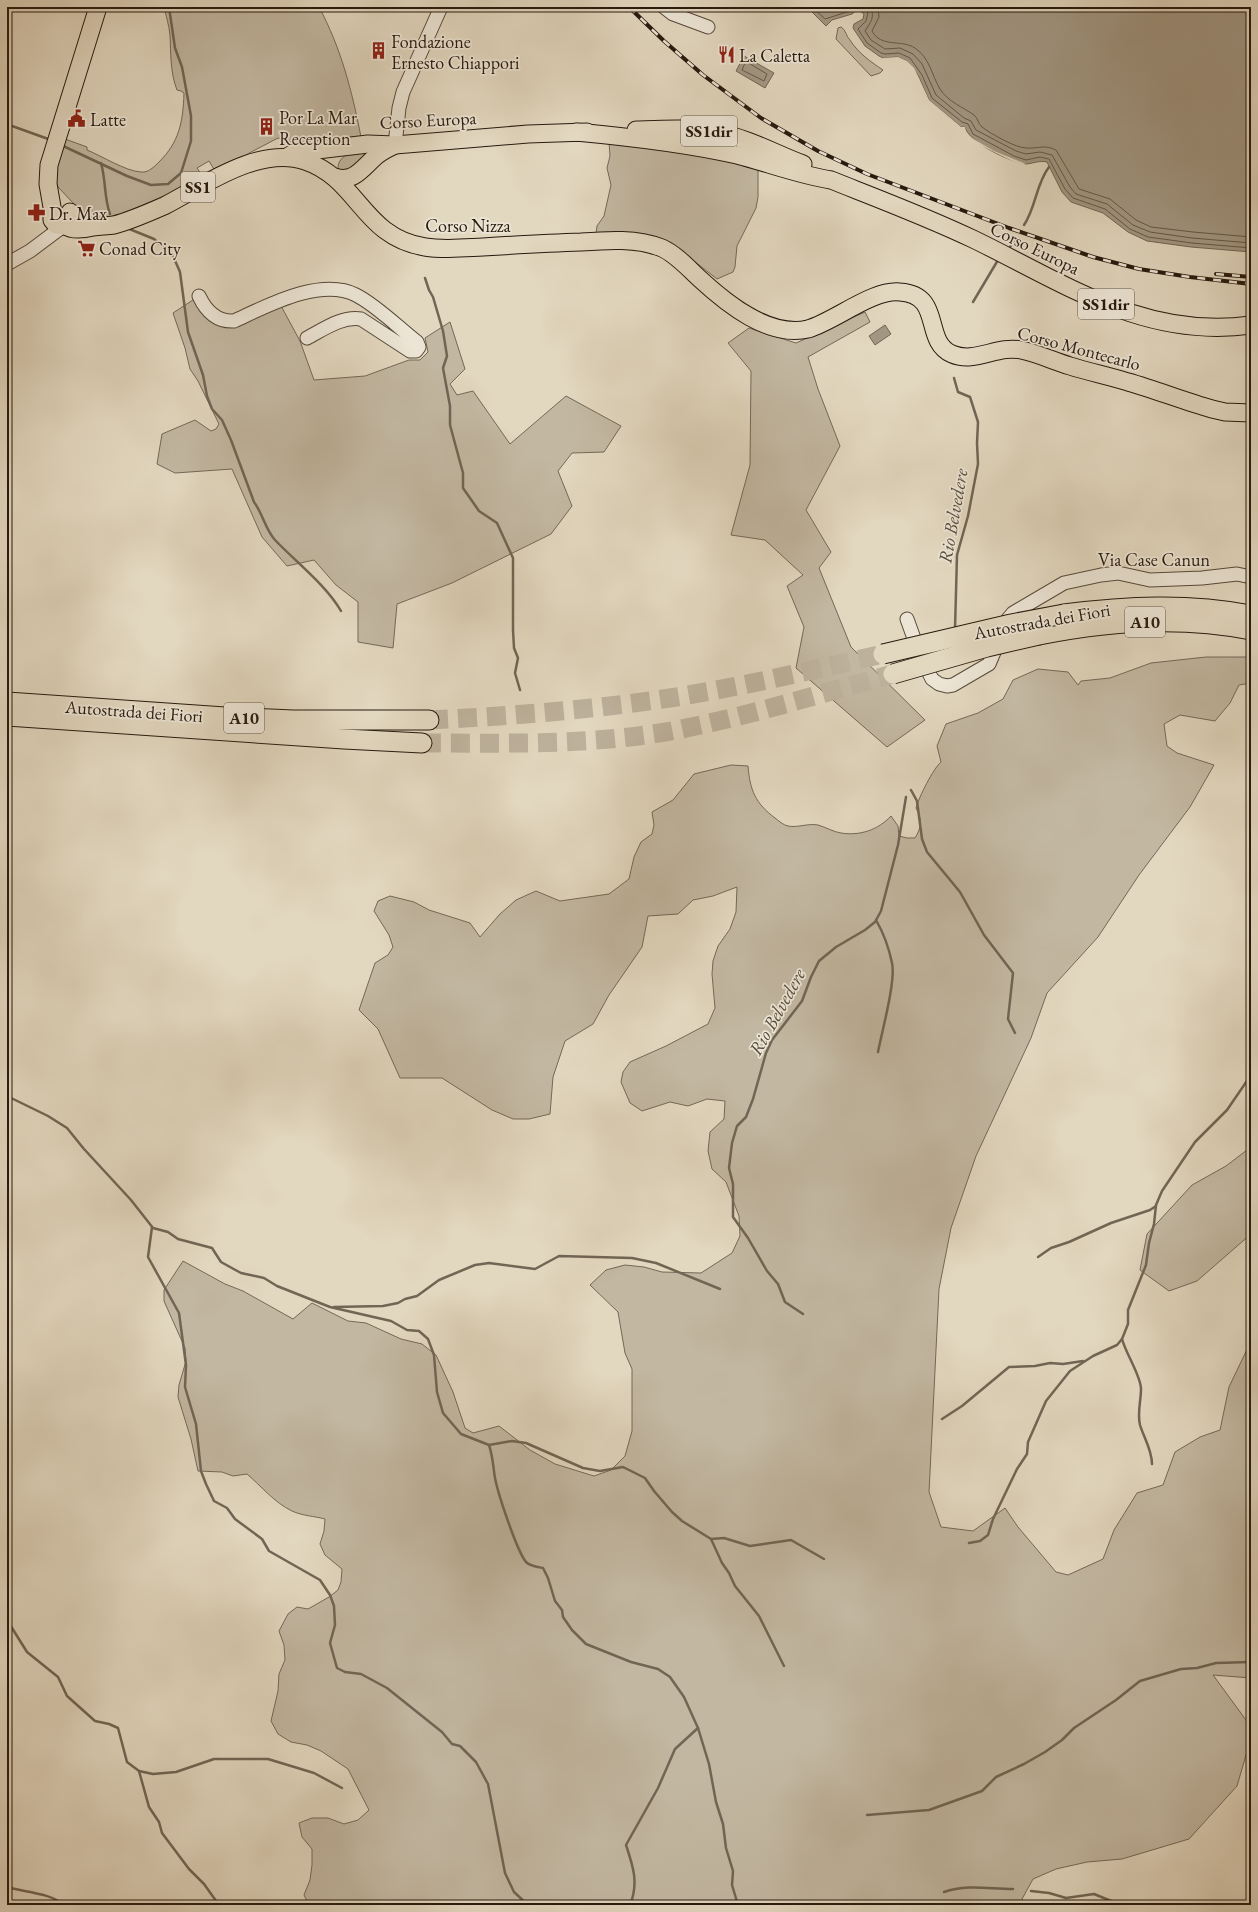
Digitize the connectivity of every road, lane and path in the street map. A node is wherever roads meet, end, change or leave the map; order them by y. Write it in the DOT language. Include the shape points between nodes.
graph roads {
  1 [pos="98,7"];
  2 [pos="441,7"];
  3 [pos="664,7"];
  4 [pos="708,27"];
  5 [pos="576,132"];
  6 [pos="734,137"];
  7 [pos="399,140"];
  8 [pos="350,147"];
  9 [pos="730,154"];
  10 [pos="284,157"];
  11 [pos="366,168"];
  12 [pos="335,177"];
  13 [pos="831,180"];
  14 [pos="366,213"];
  15 [pos="60,221"];
  16 [pos="534,244"];
  17 [pos="7,264"];
  18 [pos="199,296"];
  19 [pos="1251,325"];
  20 [pos="307,338"];
  21 [pos="1251,414"];
  22 [pos="1251,577"];
  23 [pos="1251,615"];
  24 [pos="907,619"];
  25 [pos="1251,630"];
  26 [pos="883,654"];
  27 [pos="893,674"];
  28 [pos="7,702"];
  29 [pos="59,713"];
  30 [pos="7,716"];
  31 [pos="429,720"];
  32 [pos="422,743"];
  1 -- 15 [label="main road" via="51,156 48,185"];
  2 -- 7 [label="street" via="403,92 399,108"];
  3 -- 4 [label="street" via="673,14"];
  5 -- 6 [label="main road, Corso Europa / SS1dir" via="696,129"];
  5 -- 7 [label="main road, Corso Europa / SS1dir"];
  5 -- 9 [label="main road, Corso Europa / SS1dir" via="635,137"];
  6 -- 9 [label="main road" via="738,147"];
  6 -- 13 [label="main road, Corso Europa / SS1dir" via="816,170"];
  7 -- 8 [label="main road, Corso Europa / SS1dir"];
  7 -- 11 [label="main road, SS1dir"];
  8 -- 10 [label="main road, Corso Europa / SS1dir" via="300,152"];
  8 -- 12 [label="main road" via="337,159 333,167"];
  9 -- 13 [label="main road, Corso Europa / SS1dir" via="815,178"];
  10 -- 12 [label="main road, SS1" via="310,163"];
  10 -- 15 [label="main road, SS1" via="248,164 162,206 115,224 72,229"];
  11 -- 12 [label="main road, SS1dir" via="347,179"];
  11 -- 14 [label="main road, SS1dir" via="360,195"];
  12 -- 14 [label="main road, SS1"];
  13 -- 19 [label="main road, Corso Europa / SS1dir" via="972,238 1124,312 1155,321 1194,327 1227,328"];
  14 -- 16 [label="main road, Corso Nizza / SS1" via="386,232 425,247"];
  15 -- 17 [label="street"];
  16 -- 21 [label="main road, Corso Montecarlo / SS1" via="617,240 662,248 730,303 760,322 782,330 808,329 879,295 892,292 907,293 918,297 928,308 937,338 952,354 968,357 1003,349 1019,349 1212,409"];
  18 -- 20 [label="street" via="204,307 212,314 225,321 234,321 286,297 304,292 333,289 346,291 366,301 417,342 419,347 416,352 410,351 362,319 353,318 340,321"];
  22 -- 24 [label="street, Via Case Canun" via="1237,574 1150,580 1118,573 1064,582 1013,613 989,664 953,685 946,686 932,679"];
  23 -- 26 [label="highway, Autostrada dei Fiori / A10, bridge" via="1156,606 1106,608 1011,624"];
  25 -- 27 [label="highway, Autostrada dei Fiori / A10, bridge" via="1195,623 1137,622 1101,625 987,647"];
  28 -- 29 [label="highway, Autostrada dei Fiori / A10"];
  29 -- 30 [label="highway, Autostrada dei Fiori / A10"];
  29 -- 31 [label="highway, Autostrada dei Fiori / A10" via="293,720"];
  29 -- 32 [label="highway, Autostrada dei Fiori / A10"];
}
